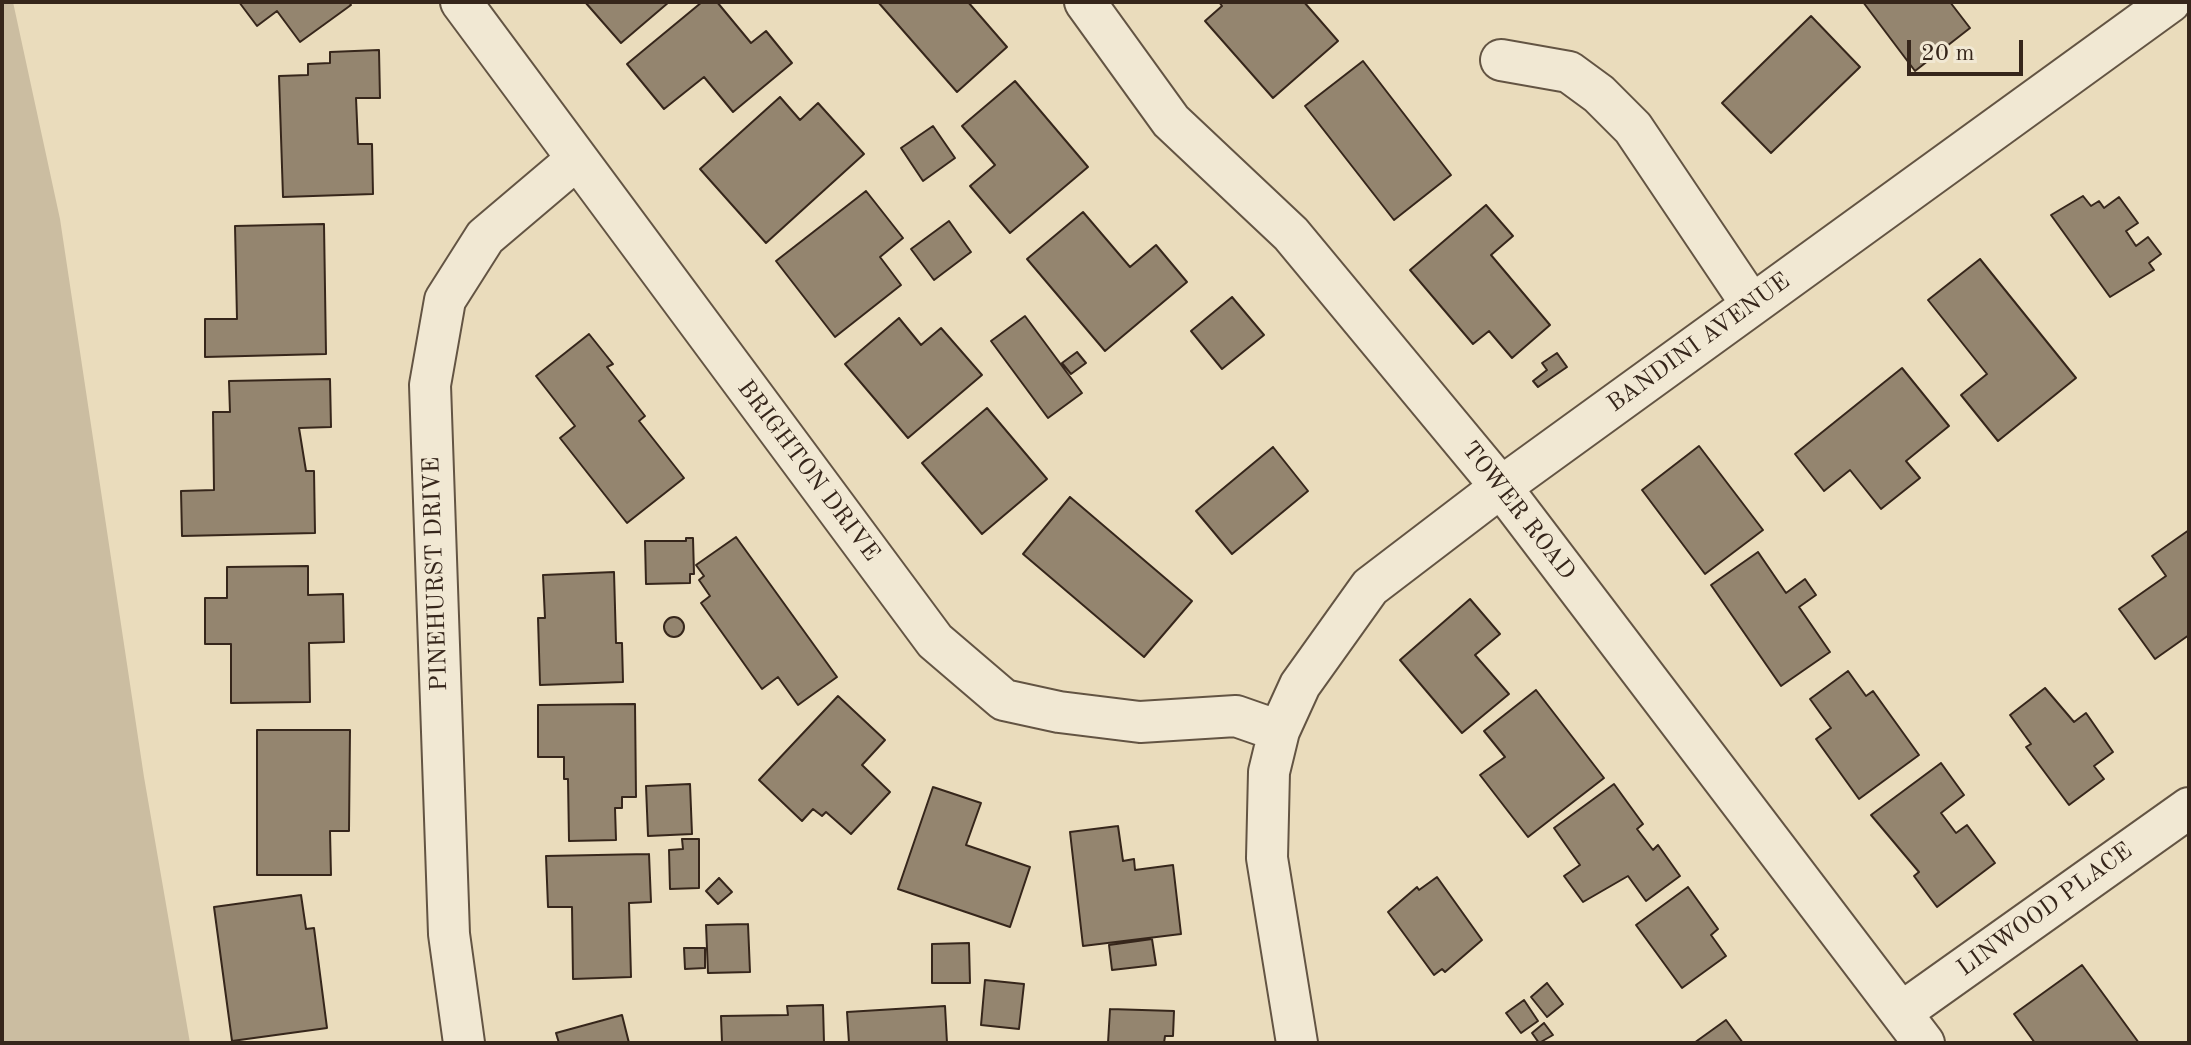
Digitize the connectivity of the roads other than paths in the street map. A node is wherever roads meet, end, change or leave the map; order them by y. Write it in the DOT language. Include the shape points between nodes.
graph roads {
  1 [pos="461,2"];
  2 [pos="1085,2"];
  3 [pos="2170,2"];
  4 [pos="1501,60"];
  5 [pos="577,159"];
  6 [pos="1752,305"];
  7 [pos="1501,487"];
  8 [pos="1279,731"];
  9 [pos="2189,808"];
  10 [pos="1913,1028"];
  11 [pos="464,1043"];
  12 [pos="1297,1043"];
  1 -- 5 [label="street, BRIGHTON DRIVE"];
  2 -- 7 [label="street, TOWER ROAD" via="1171,121 1291,234"];
  3 -- 6 [label="street, BANDINI AVENUE"];
  4 -- 6 [label="street" via="1569,72 1599,94 1633,128"];
  5 -- 8 [label="street, BRIGHTON DRIVE" via="935,641 1004,700 1140,722 1236,716"];
  5 -- 11 [label="street, PINEHURST DRIVE" via="485,237 445,300 430,385 449,934"];
  6 -- 7 [label="street, BANDINI AVENUE"];
  7 -- 8 [label="street, BANDINI AVENUE" via="1370,587 1300,685"];
  7 -- 10 [label="street, TOWER ROAD"];
  8 -- 12 [label="street, BANDINI AVENUE" via="1269,772 1267,858"];
  9 -- 10 [label="street, LINWOOD PLACE"];
}
